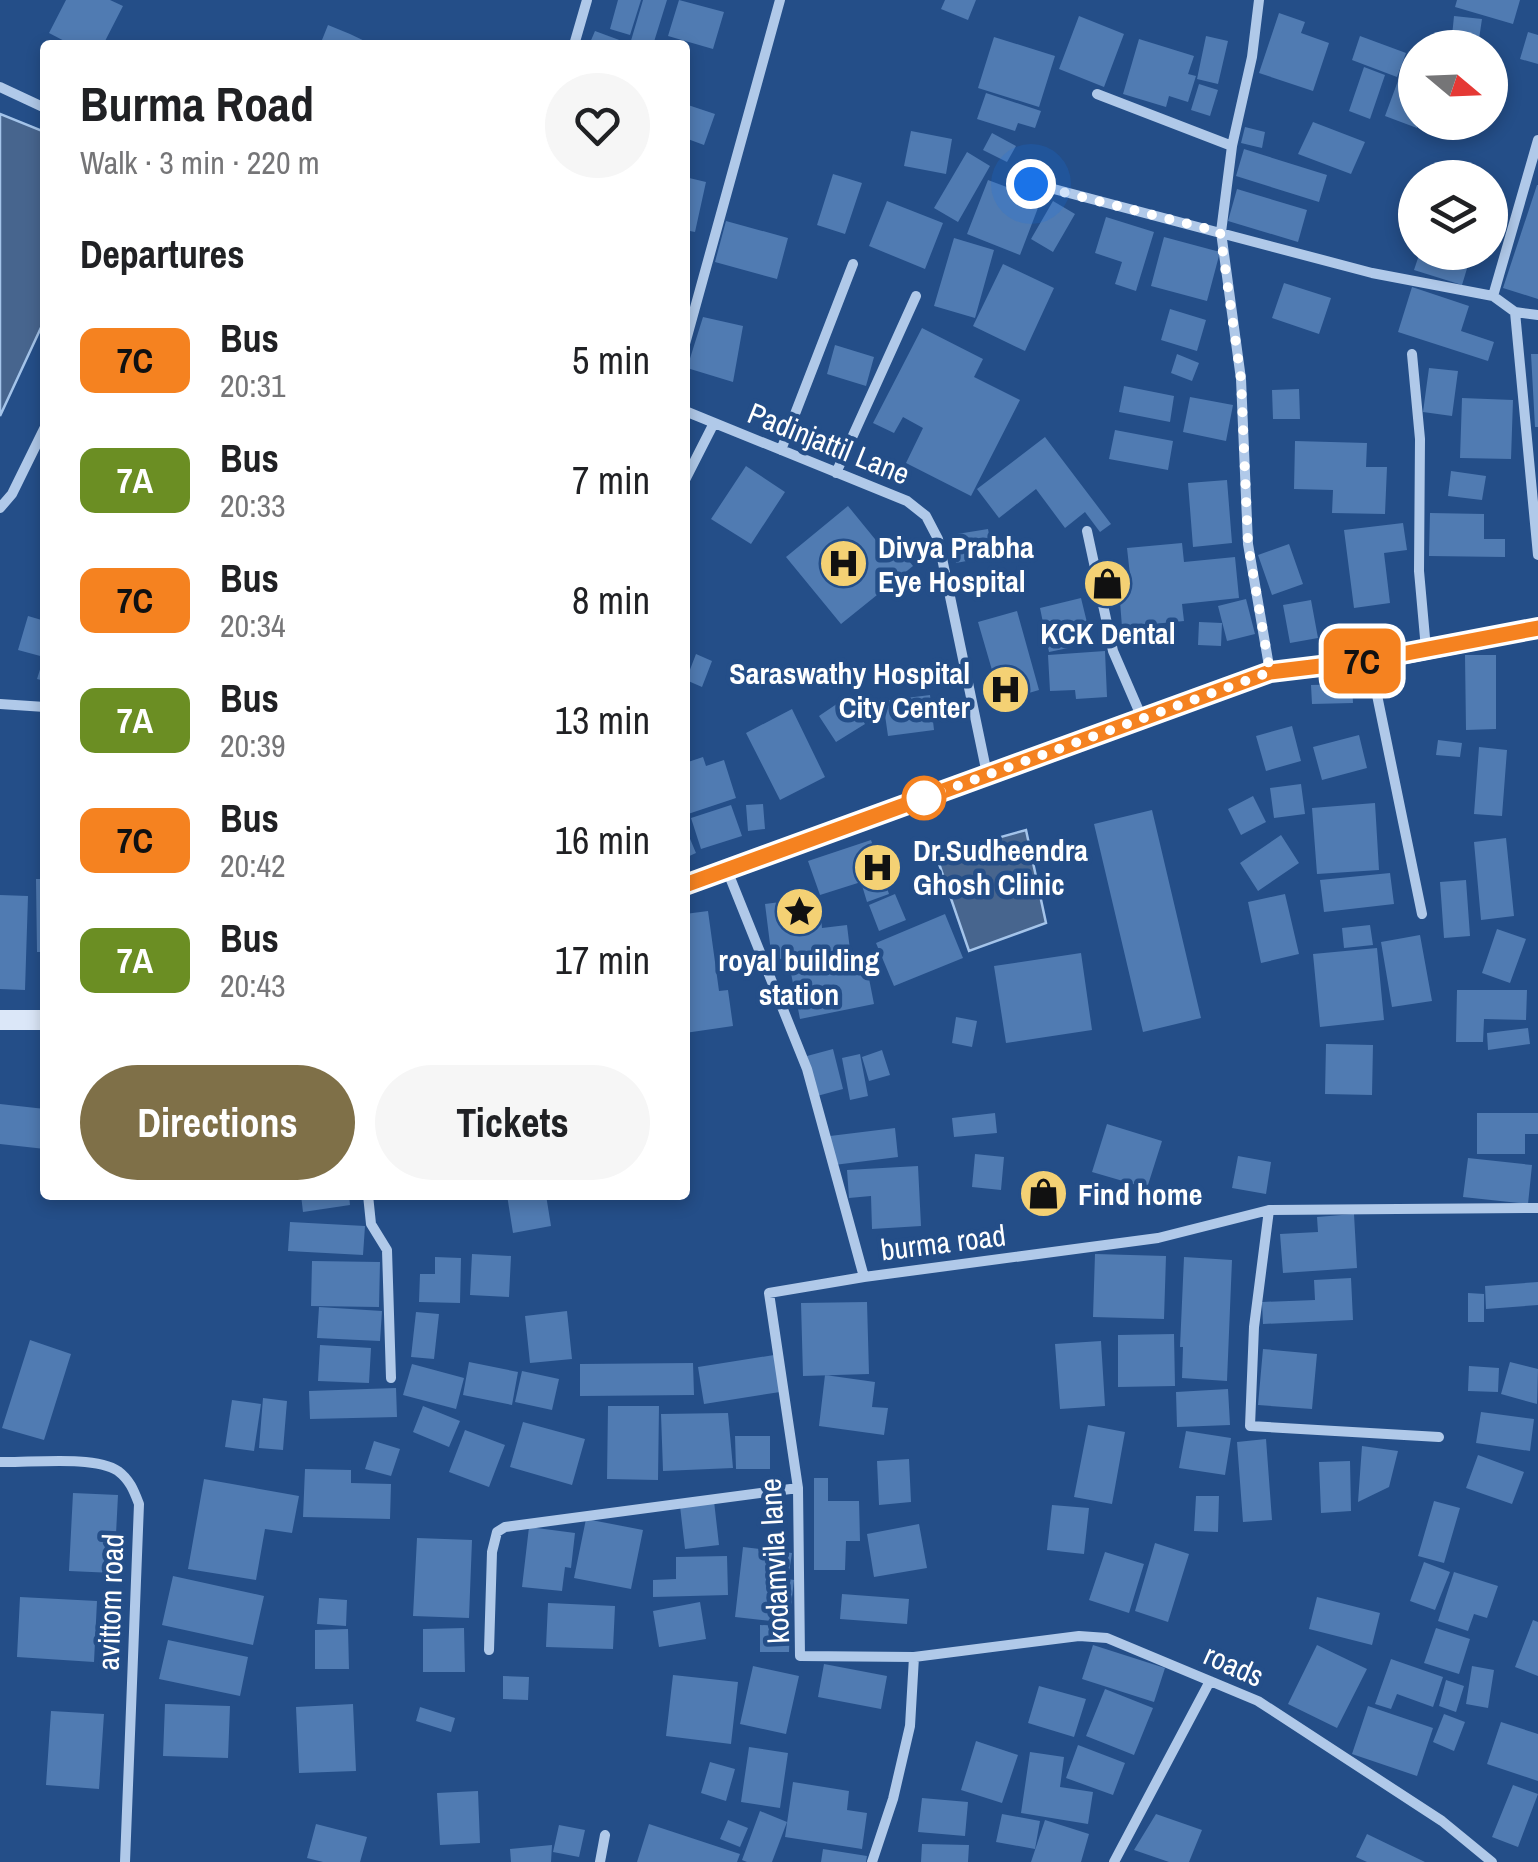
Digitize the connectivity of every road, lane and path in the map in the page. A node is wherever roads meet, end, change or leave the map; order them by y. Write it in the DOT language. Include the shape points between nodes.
graph roads {
  1 [pos="587,0"];
  2 [pos="780,0"];
  3 [pos="1260,0"];
  4 [pos="575,40"];
  5 [pos="0,87"];
  6 [pos="1097,94"];
  7 [pos="40,106"];
  8 [pos="1538,140"];
  9 [pos="1232,146"];
  10 [pos="1031,184"];
  11 [pos="1220,232"];
  12 [pos="854,264"];
  13 [pos="916,296"];
  14 [pos="1493,296"];
  15 [pos="1515,312"];
  16 [pos="1538,315"];
  17 [pos="690,326"];
  18 [pos="1412,354"];
  19 [pos="690,413"];
  20 [pos="714,423"];
  21 [pos="40,436"];
  22 [pos="781,450"];
  23 [pos="690,470"];
  24 [pos="836,474"];
  25 [pos="0,508"];
  26 [pos="1086,531"];
  27 [pos="1538,555"];
  28 [pos="1538,628"];
  29 [pos="1426,650"];
  30 [pos="1370,660"];
  31 [pos="1270,672"];
  32 [pos="0,704"];
  33 [pos="40,708"];
  34 [pos="1142,718"];
  35 [pos="988,774"];
  36 [pos="727,870"];
  37 [pos="690,883"];
  38 [pos="1422,914"];
  39 [pos="0,1020"];
  40 [pos="40,1020"];
  41 [pos="368,1200"];
  42 [pos="1538,1208"];
  43 [pos="1268,1210"];
  44 [pos="864,1277"];
  45 [pos="391,1378"];
  46 [pos="1439,1436"];
  47 [pos="0,1462"];
  48 [pos="798,1488"];
  49 [pos="489,1650"];
  50 [pos="914,1657"];
  51 [pos="1210,1681"];
  52 [pos="605,1835"];
  53 [pos="125,1862"];
  54 [pos="600,1862"];
  55 [pos="872,1862"];
  56 [pos="1114,1862"];
  57 [pos="1492,1862"];
  1 -- 4 [label="street"];
  2 -- 17 [label="street"];
  3 -- 9 [label="street"];
  5 -- 7 [label="street"];
  6 -- 9 [label="street"];
  8 -- 14 [label="street"];
  9 -- 11 [label="street"];
  10 -- 11 [label="street"];
  11 -- 14 [label="street" via="1372,273"];
  11 -- 31 [label="street" via="1241,379 1248,544"];
  12 -- 22 [label="street"];
  13 -- 24 [label="street"];
  14 -- 15 [label="street"];
  15 -- 16 [label="street"];
  15 -- 27 [label="street"];
  18 -- 29 [label="street"];
  19 -- 20 [label="street, Padinjattil Lane"];
  20 -- 22 [label="street, Padinjattil Lane"];
  20 -- 23 [label="street"];
  21 -- 25 [label="street"];
  22 -- 24 [label="street, Padinjattil Lane"];
  24 -- 35 [label="street, Padinjattil Lane" via="907,501 926,516 938,539"];
  26 -- 34 [label="street" via="1113,651"];
  28 -- 29 [label="main road"];
  29 -- 30 [label="main road"];
  30 -- 31 [label="main road"];
  30 -- 38 [label="street"];
  31 -- 34 [label="main road"];
  32 -- 33 [label="street"];
  34 -- 35 [label="main road"];
  35 -- 36 [label="main road"];
  36 -- 37 [label="main road"];
  36 -- 44 [label="street, burma road" via="806,1069"];
  39 -- 40 [label="main road"];
  41 -- 45 [label="street" via="370,1224 387,1250"];
  42 -- 43 [label="street, burma road"];
  43 -- 44 [label="street, burma road" via="1158,1238"];
  43 -- 46 [label="street" via="1250,1426"];
  44 -- 48 [label="street, kodamvila lane" via="769,1293"];
  47 -- 53 [label="street, avittom road" via="97,1464 130,1483 138,1504"];
  48 -- 49 [label="street" via="506,1527 497,1532 492,1552"];
  48 -- 50 [label="street, kodamvila lane" via="800,1656"];
  50 -- 51 [label="street, roads" via="1107,1638"];
  50 -- 55 [label="street" via="910,1726"];
  51 -- 56 [label="street"];
  51 -- 57 [label="street, roads" via="1258,1701"];
  52 -- 54 [label="street"];
}
